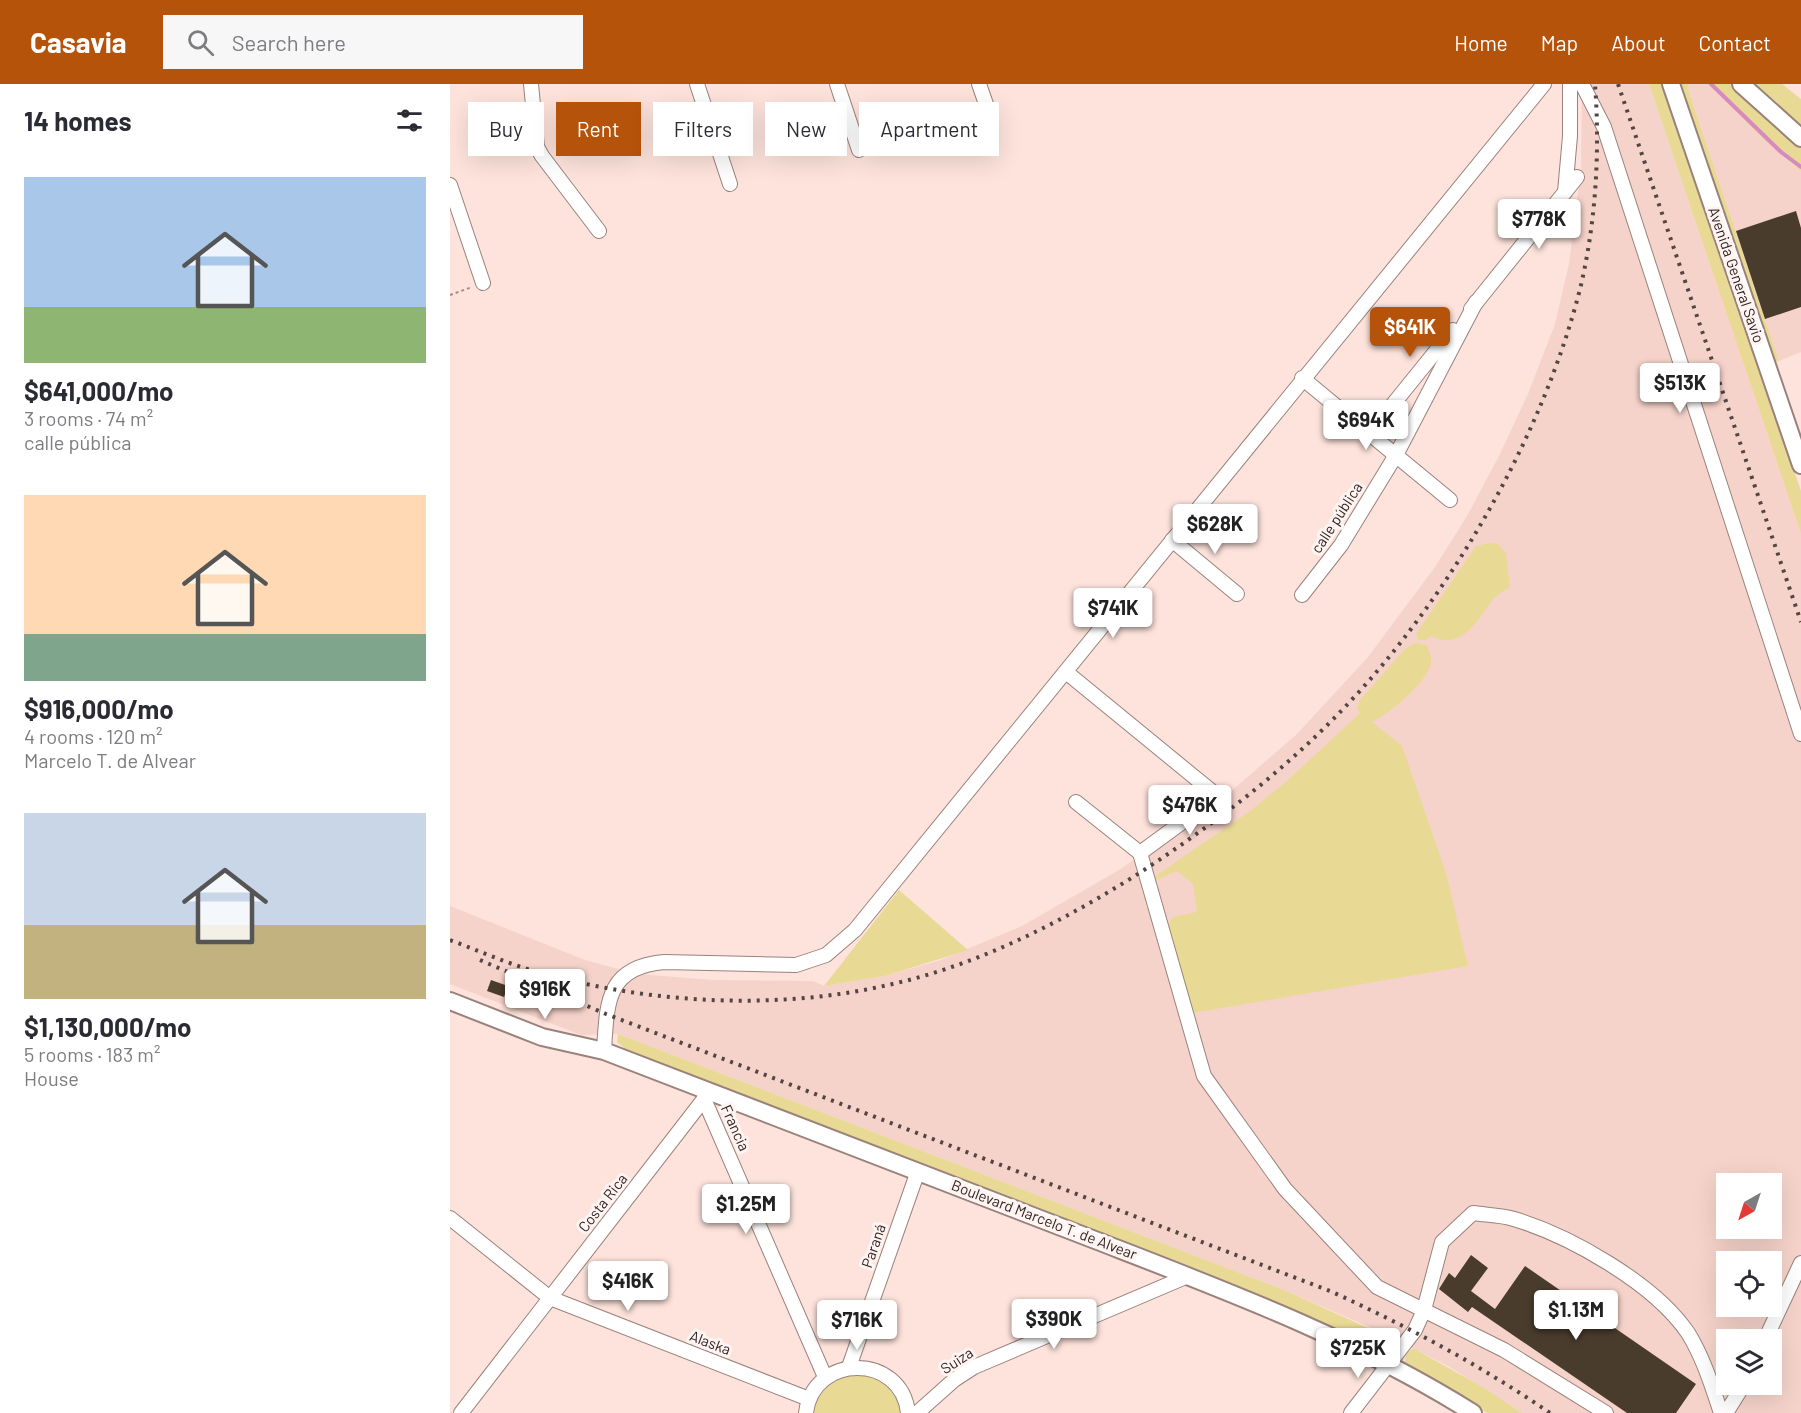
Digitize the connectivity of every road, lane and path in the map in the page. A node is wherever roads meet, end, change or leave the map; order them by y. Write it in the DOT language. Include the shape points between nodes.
graph roads {
  1 [pos="531,84"];
  2 [pos="697,84"];
  3 [pos="837,84"];
  4 [pos="979,84"];
  5 [pos="1544,84"];
  6 [pos="1570,84"];
  7 [pos="1582,84"];
  8 [pos="1671,84"];
  9 [pos="1741,84"];
  10 [pos="986,102"];
  11 [pos="1801,138"];
  12 [pos="859,150"];
  13 [pos="1577,177"];
  14 [pos="730,184"];
  15 [pos="450,185"];
  16 [pos="1565,192"];
  17 [pos="599,231"];
  18 [pos="483,283"];
  19 [pos="450,295"];
  20 [pos="1476,302"];
  21 [pos="1302,378"];
  22 [pos="1369,434"];
  23 [pos="1396,455"];
  24 [pos="1801,465"];
  25 [pos="1450,500"];
  26 [pos="1172,540"];
  27 [pos="1237,594"];
  28 [pos="1302,595"];
  29 [pos="1066,672"];
  30 [pos="1801,734"];
  31 [pos="1076,802"];
  32 [pos="1140,853"];
  33 [pos="450,1001"];
  34 [pos="604,1051"];
  35 [pos="705,1095"];
  36 [pos="918,1171"];
  37 [pos="450,1218"];
  38 [pos="1801,1263"];
  39 [pos="1188,1276"];
  40 [pos="550,1298"];
  41 [pos="1424,1310"];
  42 [pos="1770,1329"];
  43 [pos="1389,1365"];
  44 [pos="849,1367"];
  45 [pos="825,1377"];
  46 [pos="1737,1395"];
  47 [pos="808,1406"];
  48 [pos="461,1413"];
  49 [pos="908,1413"];
  50 [pos="917,1413"];
  51 [pos="1351,1413"];
  52 [pos="1473,1413"];
  53 [pos="1606,1413"];
  54 [pos="1721,1413"];
  55 [pos="1726,1413"];
  1 -- 17 [label="street" via="537,147"];
  2 -- 14 [label="street"];
  3 -- 12 [label="street"];
  4 -- 10 [label="street"];
  5 -- 21 [label="street"];
  6 -- 16 [label="street"];
  7 -- 30 [label="street" via="1604,128"];
  8 -- 24 [label="main road, Avenida General Savio"];
  9 -- 11 [label="main road"];
  13 -- 16 [label="street"];
  15 -- 18 [label="street"];
  16 -- 20 [label="street"];
  18 -- 19 [label="path"];
  20 -- 22 [label="street"];
  20 -- 23 [label="street, calle pública"];
  21 -- 22 [label="street"];
  21 -- 26 [label="street"];
  22 -- 23 [label="street"];
  23 -- 25 [label="street"];
  23 -- 28 [label="street, calle pública" via="1346,537"];
  26 -- 27 [label="street"];
  26 -- 29 [label="street"];
  29 -- 32 [label="street" via="1215,794 1208,804"];
  29 -- 34 [label="street" via="839,946 818,959 796,965 664,962 637,967 621,977 613,988 606,1014"];
  31 -- 32 [label="street"];
  32 -- 41 [label="street" via="1208,1082 1285,1189 1316,1223 1377,1287"];
  33 -- 34 [label="main road, Boulevard Marcelo T. de Alvear" via="542,1037"];
  34 -- 35 [label="main road, Boulevard Marcelo T. de Alvear"];
  35 -- 36 [label="main road, Boulevard Marcelo T. de Alvear"];
  35 -- 40 [label="street, Costa Rica"];
  35 -- 45 [label="street, Francia"];
  36 -- 39 [label="main road, Boulevard Marcelo T. de Alvear"];
  36 -- 44 [label="street, Paraná"];
  37 -- 40 [label="street, Alaska"];
  38 -- 42 [label="street"];
  39 -- 43 [label="main road, Boulevard Marcelo T. de Alvear"];
  39 -- 50 [label="street, Suiza" via="974,1367"];
  40 -- 47 [label="street, Alaska"];
  40 -- 48 [label="street, Costa Rica"];
  41 -- 43 [label="street" via="1415,1330"];
  41 -- 53 [label="street" via="1504,1350"];
  41 -- 54 [label="street" via="1442,1242 1473,1213 1512,1218 1576,1242 1652,1295 1687,1332 1710,1379"];
  43 -- 51 [label="street"];
  43 -- 52 [label="main road, Boulevard Marcelo T. de Alvear"];
  44 -- 45 [label="street"];
  44 -- 49 [label="street" via="867,1367 891,1379 902,1393"];
  45 -- 47 [label="street"];
  46 -- 55 [label="street"];
}
